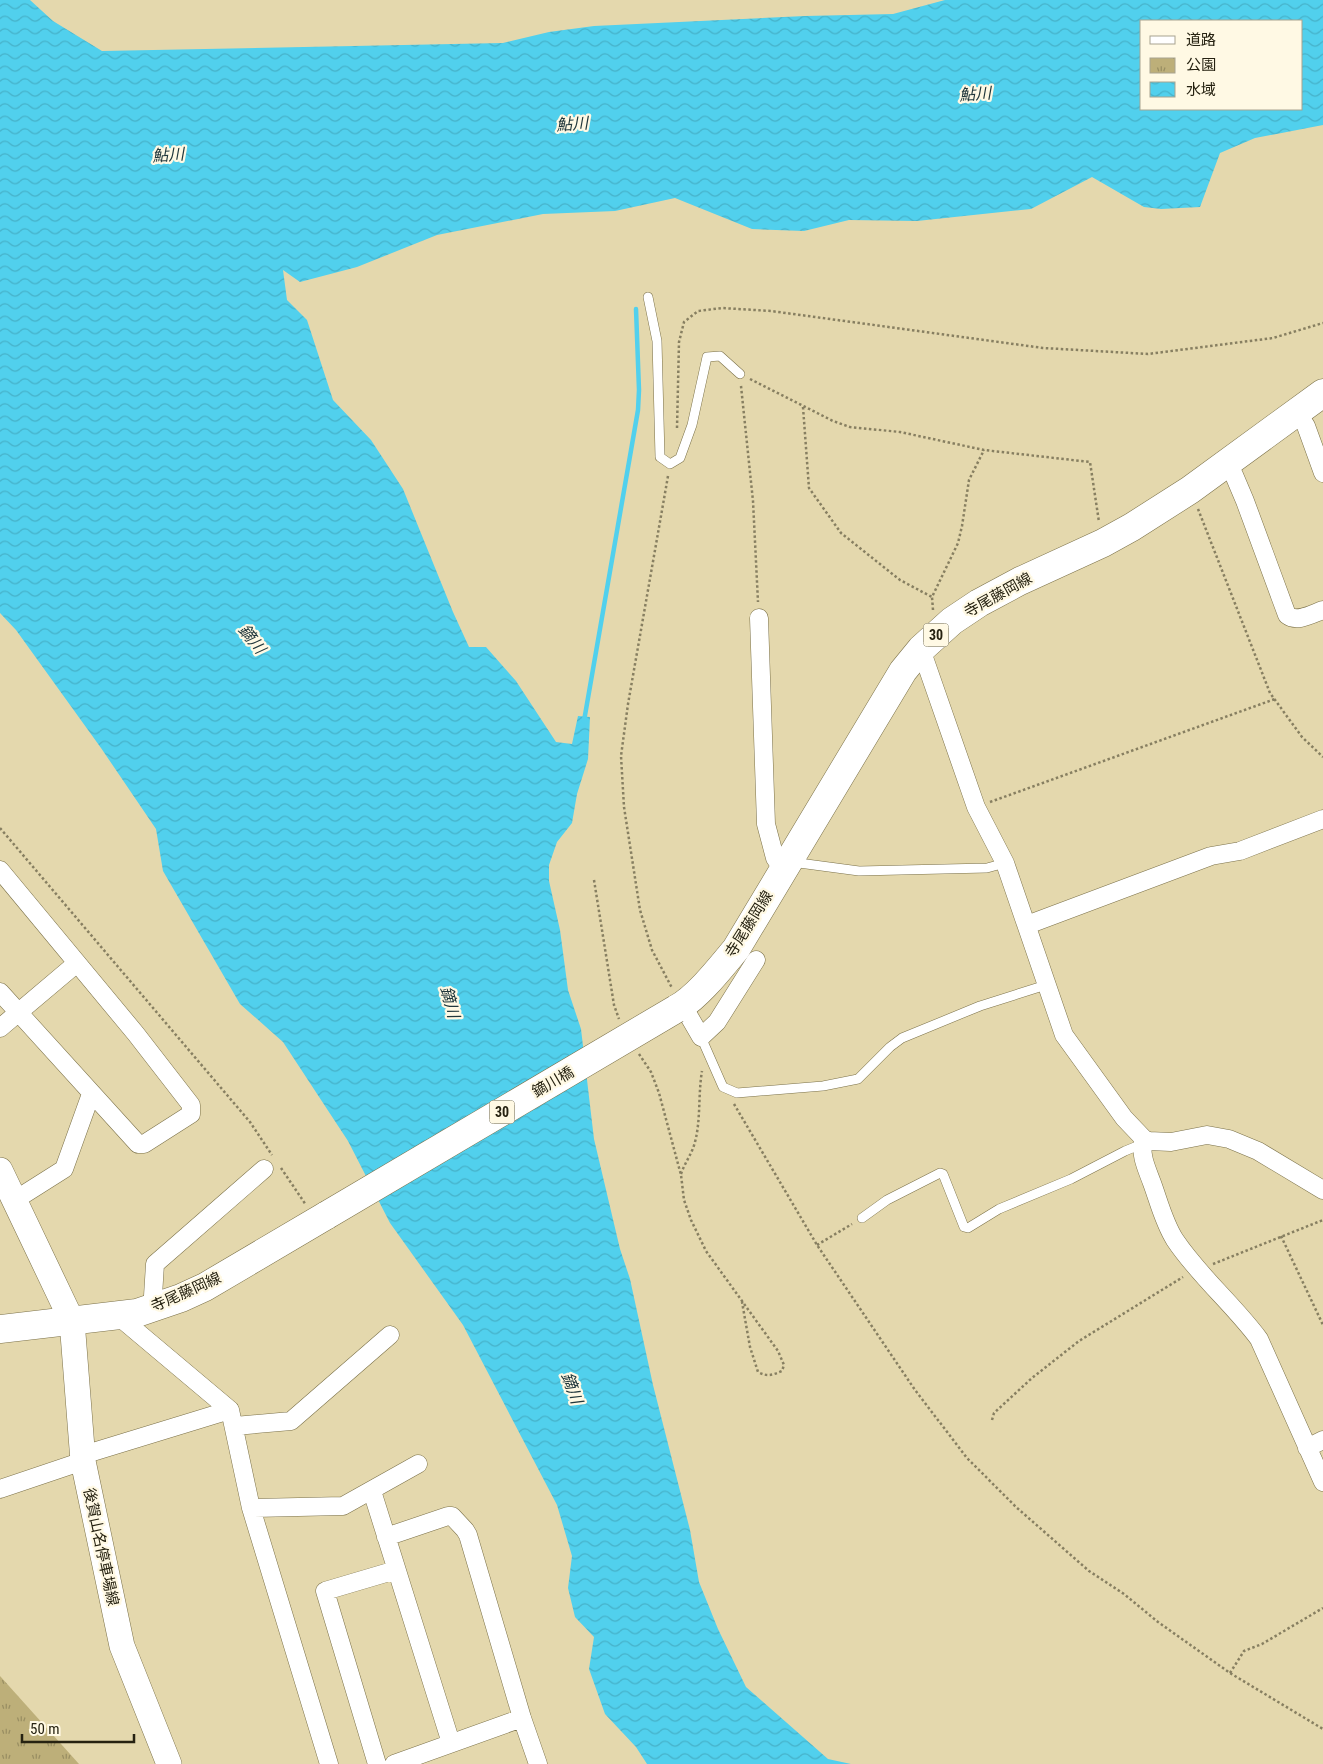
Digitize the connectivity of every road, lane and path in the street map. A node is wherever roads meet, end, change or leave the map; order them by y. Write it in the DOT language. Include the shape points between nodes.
graph roads {
  1 [pos="648,297"];
  2 [pos="1323,323"];
  3 [pos="740,374"];
  4 [pos="1323,393"];
  5 [pos="804,406"];
  6 [pos="1297,412"];
  7 [pos="677,429"];
  8 [pos="984,450"];
  9 [pos="1226,463"];
  10 [pos="670,464"];
  11 [pos="1323,473"];
  12 [pos="1190,490"];
  13 [pos="1103,543"];
  14 [pos="932,598"];
  15 [pos="1323,610"];
  16 [pos="759,618"];
  17 [pos="930,641"];
  18 [pos="1274,700"];
  19 [pos="1323,757"];
  20 [pos="976,807"];
  21 [pos="1323,819"];
  22 [pos="0,828"];
  23 [pos="1005,863"];
  24 [pos="786,864"];
  25 [pos="0,870"];
  26 [pos="594,880"];
  27 [pos="1027,924"];
  28 [pos="756,960"];
  29 [pos="77,963"];
  30 [pos="1046,986"];
  31 [pos="0,992"];
  32 [pos="680,1008"];
  33 [pos="19,1012"];
  34 [pos="622,1024"];
  35 [pos="0,1028"];
  36 [pos="701,1037"];
  37 [pos="637,1049"];
  38 [pos="91,1094"];
  39 [pos="739,1113"];
  40 [pos="1143,1142"];
  41 [pos="271,1162"];
  42 [pos="0,1170"];
  43 [pos="681,1175"];
  44 [pos="1323,1190"];
  45 [pos="15,1200"];
  46 [pos="322,1218"];
  47 [pos="862,1218"];
  48 [pos="1323,1220"];
  49 [pos="840,1231"];
  50 [pos="1281,1236"];
  51 [pos="817,1245"];
  52 [pos="1198,1269"];
  53 [pos="742,1302"];
  54 [pos="157,1307"];
  55 [pos="117,1315"];
  56 [pos="72,1321"];
  57 [pos="1323,1325"];
  58 [pos="0,1329"];
  59 [pos="390,1335"];
  60 [pos="233,1418"];
  61 [pos="992,1420"];
  62 [pos="1315,1444"];
  63 [pos="83,1458"];
  64 [pos="418,1464"];
  65 [pos="1323,1482"];
  66 [pos="0,1489"];
  67 [pos="372,1491"];
  68 [pos="251,1508"];
  69 [pos="386,1537"];
  70 [pos="396,1570"];
  71 [pos="1323,1608"];
  72 [pos="1230,1673"];
  73 [pos="522,1718"];
  74 [pos="1323,1729"];
  75 [pos="451,1743"];
  76 [pos="169,1764"];
  77 [pos="329,1764"];
  78 [pos="377,1764"];
  79 [pos="394,1764"];
  80 [pos="538,1764"];
  1 -- 10 [label="lane" via="657,341 660,457"];
  2 -- 7 [label="path" via="1273,338 1148,354 1043,348 771,311 722,308 698,311 684,322 679,342"];
  3 -- 5 [label="path"];
  3 -- 10 [label="lane" via="720,356 707,357 692,425 680,458"];
  3 -- 16 [label="path" via="753,501"];
  4 -- 6 [label="main road, 寺尾藤岡線 / 30"];
  5 -- 8 [label="path" via="850,428 900,432"];
  5 -- 14 [label="path" via="808,482 814,495 840,533 900,580"];
  6 -- 9 [label="main road, 寺尾藤岡線 / 30"];
  6 -- 11 [label="street" via="1306,426"];
  8 -- 13 [label="path" via="1090,462"];
  8 -- 14 [label="path" via="969,480 958,543"];
  9 -- 12 [label="main road, 寺尾藤岡線 / 30"];
  9 -- 15 [label="street" via="1245,501 1286,615 1297,619"];
  10 -- 32 [label="path" via="621,756 624,806 640,910 652,950"];
  12 -- 13 [label="main road, 寺尾藤岡線 / 30"];
  12 -- 18 [label="path"];
  13 -- 17 [label="main road, 寺尾藤岡線 / 30" via="979,603"];
  14 -- 17 [label="path"];
  16 -- 24 [label="street" via="766,824 775,858"];
  17 -- 20 [label="street"];
  17 -- 24 [label="main road, 寺尾藤岡線 / 30" via="903,672"];
  18 -- 19 [label="path" via="1302,737"];
  18 -- 20 [label="path"];
  20 -- 23 [label="street"];
  21 -- 27 [label="street" via="1240,851 1210,856"];
  22 -- 41 [label="path" via="250,1122"];
  23 -- 24 [label="lane" via="987,868 858,871"];
  23 -- 27 [label="street"];
  24 -- 32 [label="main road, 寺尾藤岡線 / 30" via="731,954 710,980"];
  25 -- 29 [label="street"];
  26 -- 34 [label="path" via="614,1005"];
  27 -- 30 [label="street"];
  28 -- 36 [label="street" via="717,1022"];
  29 -- 33 [label="street"];
  29 -- 38 [label="street" via="192,1105 191,1114 144,1144 138,1144"];
  30 -- 36 [label="lane" via="980,1006 902,1038 858,1079 823,1086 737,1093 729,1090 723,1087"];
  30 -- 40 [label="street" via="1064,1035"];
  31 -- 33 [label="street"];
  32 -- 36 [label="street"];
  32 -- 46 [label="main road, 鏑川橋 / 30, bridge"];
  33 -- 35 [label="street"];
  33 -- 38 [label="street"];
  36 -- 43 [label="path" via="704,1051 696,1140"];
  37 -- 43 [label="path" via="656,1085"];
  38 -- 45 [label="street" via="64,1169"];
  39 -- 51 [label="path"];
  40 -- 44 [label="street" via="1171,1142 1206,1135 1229,1139 1258,1151"];
  40 -- 47 [label="lane" via="1071,1179 999,1209 968,1228 964,1227 940,1173 887,1200"];
  40 -- 52 [label="street" via="1142,1156 1165,1220 1174,1238"];
  41 -- 46 [label="path"];
  41 -- 54 [label="street" via="155,1264 153,1296"];
  42 -- 45 [label="main road"];
  43 -- 53 [label="path" via="691,1220 706,1251"];
  45 -- 56 [label="main road"];
  46 -- 54 [label="main road, 寺尾藤岡線 / 30" via="205,1287"];
  48 -- 50 [label="path"];
  49 -- 51 [label="path"];
  50 -- 52 [label="path"];
  50 -- 57 [label="path"];
  51 -- 72 [label="path" via="915,1390 967,1458 1016,1507 1089,1571"];
  52 -- 61 [label="path" via="1079,1341 1032,1378 994,1413"];
  52 -- 62 [label="street" via="1259,1339"];
  53 -- 53 [label="path" via="778,1351 784,1365 782,1371 772,1376 758,1372"];
  54 -- 55 [label="main road, 寺尾藤岡線 / 30"];
  55 -- 56 [label="main road, 寺尾藤岡線 / 30"];
  55 -- 60 [label="street"];
  56 -- 58 [label="main road, 寺尾藤岡線 / 30"];
  56 -- 63 [label="main road, 後賀山名停車場線"];
  59 -- 60 [label="street" via="291,1420"];
  60 -- 63 [label="street"];
  60 -- 68 [label="street"];
  62 -- 65 [label="street"];
  63 -- 66 [label="street"];
  63 -- 76 [label="main road, 後賀山名停車場線" via="122,1646"];
  64 -- 67 [label="street"];
  67 -- 68 [label="street" via="343,1506"];
  67 -- 69 [label="street"];
  68 -- 77 [label="street"];
  69 -- 70 [label="street"];
  69 -- 73 [label="street" via="452,1516 465,1530"];
  70 -- 75 [label="street"];
  70 -- 78 [label="street" via="325,1591"];
  71 -- 72 [label="path" via="1244,1651"];
  72 -- 74 [label="path"];
  73 -- 75 [label="street"];
  73 -- 80 [label="street"];
  75 -- 79 [label="street"];
}
